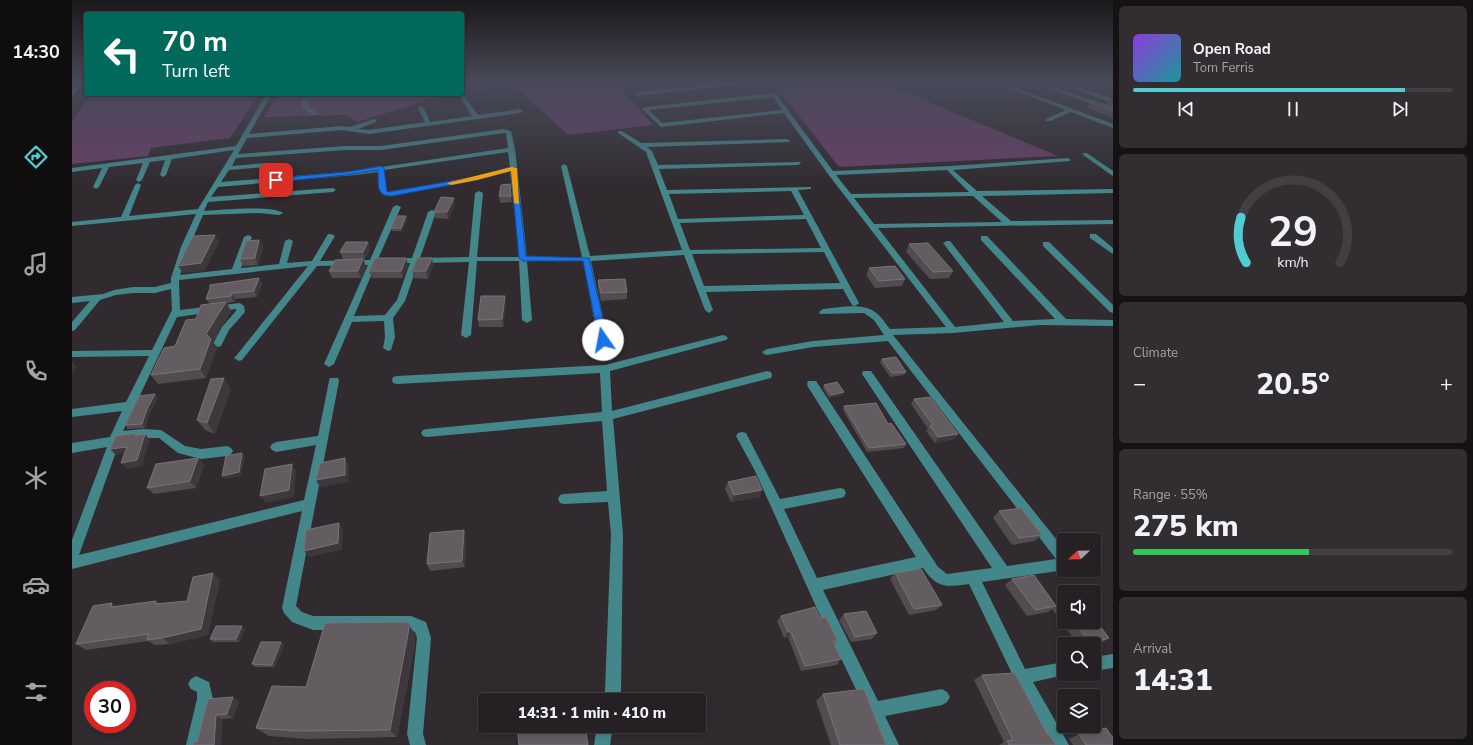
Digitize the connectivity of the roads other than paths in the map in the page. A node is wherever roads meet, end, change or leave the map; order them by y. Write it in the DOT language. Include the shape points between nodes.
graph roads {
  1 [pos="255,117"];
  2 [pos="425,117"];
  3 [pos="476,117"];
  4 [pos="653,117"];
  5 [pos="735,117"];
  6 [pos="790,117"];
  7 [pos="1056,117"];
  8 [pos="1089,117"];
  9 [pos="374,120"];
  10 [pos="1048,120"];
  11 [pos="428,123"];
  12 [pos="1113,126"];
  13 [pos="350,129"];
  14 [pos="620,132"];
  15 [pos="244,136"];
  16 [pos="787,142"];
  17 [pos="640,145"];
  18 [pos="237,148"];
  19 [pos="512,149"];
  20 [pos="1085,154"];
  21 [pos="233,156"];
  22 [pos="169,157"];
  23 [pos="147,160"];
  24 [pos="1068,160"];
  25 [pos="798,163"];
  26 [pos="266,165"];
  27 [pos="106,166"];
  28 [pos="564,166"];
  29 [pos="655,167"];
  30 [pos="226,168"];
  31 [pos="381,168"];
  32 [pos="514,168"];
  33 [pos="950,168"];
  34 [pos="72,170"];
  35 [pos="830,173"];
  36 [pos="1113,174"];
  37 [pos="163,176"];
  38 [pos="215,185"];
  39 [pos="96,187"];
  40 [pos="793,188"];
  41 [pos="809,188"];
  42 [pos="333,190"];
  43 [pos="1113,191"];
  44 [pos="664,192"];
  45 [pos="972,192"];
  46 [pos="480,193"];
  47 [pos="849,196"];
  48 [pos="206,200"];
  49 [pos="397,207"];
  50 [pos="200,212"];
  51 [pos="432,212"];
  52 [pos="279,213"];
  53 [pos="808,217"];
  54 [pos="124,219"];
  55 [pos="675,221"];
  56 [pos="1113,222"];
  57 [pos="72,224"];
  58 [pos="1009,224"];
  59 [pos="872,226"];
  60 [pos="331,236"];
  61 [pos="1093,236"];
  62 [pos="248,237"];
  63 [pos="984,238"];
  64 [pos="289,241"];
  65 [pos="947,243"];
  66 [pos="1046,244"];
  67 [pos="826,250"];
  68 [pos="687,252"];
  69 [pos="1113,252"];
  70 [pos="523,258"];
  71 [pos="473,259"];
  72 [pos="587,259"];
  73 [pos="416,260"];
  74 [pos="372,262"];
  75 [pos="314,264"];
  76 [pos="282,266"];
  77 [pos="236,271"];
  78 [pos="175,281"];
  79 [pos="846,286"];
  80 [pos="701,289"];
  81 [pos="97,298"];
  82 [pos="72,300"];
  83 [pos="855,303"];
  84 [pos="709,310"];
  85 [pos="1113,310"];
  86 [pos="823,312"];
  87 [pos="174,314"];
  88 [pos="388,318"];
  89 [pos="348,319"];
  90 [pos="527,320"];
  91 [pos="1064,323"];
  92 [pos="1113,323"];
  93 [pos="1011,325"];
  94 [pos="72,328"];
  95 [pos="953,330"];
  96 [pos="466,335"];
  97 [pos="889,335"];
  98 [pos="722,338"];
  99 [pos="603,340"];
  100 [pos="218,344"];
  101 [pos="388,348"];
  102 [pos="767,352"];
  103 [pos="72,354"];
  104 [pos="155,354"];
  105 [pos="239,358"];
  106 [pos="329,364"];
  107 [pos="605,369"];
  108 [pos="867,374"];
  109 [pos="767,375"];
  110 [pos="397,380"];
  111 [pos="334,381"];
  112 [pos="812,384"];
  113 [pos="130,406"];
  114 [pos="72,413"];
  115 [pos="607,416"];
  116 [pos="427,433"];
  117 [pos="742,436"];
  118 [pos="115,438"];
  119 [pos="322,440"];
  120 [pos="276,447"];
  121 [pos="72,448"];
  122 [pos="227,451"];
  123 [pos="840,493"];
  124 [pos="614,496"];
  125 [pos="564,499"];
  126 [pos="310,504"];
  127 [pos="777,505"];
  128 [pos="1057,550"];
  129 [pos="72,556"];
  130 [pos="926,561"];
  131 [pos="72,562"];
  132 [pos="1057,565"];
  133 [pos="1004,572"];
  134 [pos="973,577"];
  135 [pos="814,585"];
  136 [pos="1113,661"];
  137 [pos="1101,663"];
  138 [pos="1057,671"];
  139 [pos="1021,677"];
  140 [pos="196,684"];
  141 [pos="613,693"];
  142 [pos="942,697"];
  143 [pos="874,710"];
  144 [pos="605,733"];
  145 [pos="194,745"];
  146 [pos="418,745"];
  147 [pos="602,745"];
  148 [pos="891,745"];
  149 [pos="1061,745"];
  1 -- 15 [label="street"];
  2 -- 11 [label="street"];
  3 -- 11 [label="street"];
  4 -- 5 [label="street" via="661,125"];
  6 -- 35 [label="street"];
  7 -- 10 [label="street"];
  8 -- 12 [label="street"];
  9 -- 13 [label="street"];
  11 -- 13 [label="street" via="369,132"];
  13 -- 15 [label="street"];
  14 -- 17 [label="street"];
  15 -- 18 [label="street"];
  16 -- 17 [label="street"];
  17 -- 29 [label="street" via="649,151"];
  18 -- 21 [label="street"];
  18 -- 22 [label="street"];
  19 -- 21 [label="street" via="509,132 504,131 381,148"];
  19 -- 31 [label="street"];
  19 -- 32 [label="street"];
  20 -- 36 [label="street"];
  21 -- 30 [label="street"];
  22 -- 23 [label="street"];
  22 -- 37 [label="street"];
  23 -- 27 [label="street"];
  23 -- 54 [label="street"];
  24 -- 33 [label="street"];
  25 -- 29 [label="street"];
  26 -- 30 [label="street"];
  27 -- 34 [label="street"];
  27 -- 39 [label="street"];
  28 -- 72 [label="street"];
  29 -- 44 [label="street"];
  30 -- 38 [label="street"];
  31 -- 32 [label="street" via="382,189 385,194 477,178"];
  31 -- 38 [label="street" via="337,175"];
  32 -- 70 [label="street"];
  33 -- 35 [label="street"];
  33 -- 45 [label="street" via="950,171"];
  35 -- 47 [label="street"];
  38 -- 48 [label="street"];
  40 -- 41 [label="street"];
  40 -- 44 [label="street"];
  40 -- 53 [label="street"];
  42 -- 48 [label="street"];
  43 -- 45 [label="street"];
  44 -- 55 [label="street"];
  45 -- 47 [label="street"];
  45 -- 58 [label="street"];
  46 -- 71 [label="street"];
  47 -- 59 [label="street"];
  48 -- 50 [label="street"];
  49 -- 74 [label="street"];
  50 -- 52 [label="street"];
  50 -- 54 [label="street"];
  50 -- 78 [label="street" via="185,247"];
  51 -- 73 [label="street"];
  53 -- 55 [label="street"];
  53 -- 67 [label="street"];
  54 -- 57 [label="street"];
  55 -- 68 [label="street"];
  56 -- 58 [label="street"];
  58 -- 59 [label="street"];
  59 -- 95 [label="street"];
  60 -- 75 [label="street"];
  61 -- 69 [label="street"];
  62 -- 77 [label="street"];
  63 -- 91 [label="street"];
  64 -- 76 [label="street"];
  65 -- 93 [label="street"];
  66 -- 85 [label="street"];
  67 -- 68 [label="street"];
  67 -- 79 [label="street"];
  68 -- 72 [label="street"];
  68 -- 80 [label="street"];
  70 -- 71 [label="street"];
  70 -- 72 [label="street"];
  70 -- 90 [label="street"];
  71 -- 73 [label="street"];
  71 -- 96 [label="street"];
  72 -- 99 [label="street"];
  73 -- 74 [label="street"];
  73 -- 88 [label="street" via="401,301"];
  74 -- 75 [label="street"];
  74 -- 89 [label="street"];
  75 -- 76 [label="street"];
  75 -- 105 [label="street"];
  76 -- 77 [label="street"];
  77 -- 78 [label="street"];
  78 -- 81 [label="street" via="155,290 133,290"];
  78 -- 87 [label="street"];
  79 -- 80 [label="street"];
  79 -- 83 [label="street"];
  80 -- 84 [label="street"];
  81 -- 82 [label="street"];
  81 -- 94 [label="street"];
  86 -- 97 [label="street" via="869,311"];
  87 -- 100 [label="street" via="240,306 240,312 225,329"];
  87 -- 104 [label="street"];
  88 -- 89 [label="street"];
  88 -- 101 [label="street"];
  89 -- 106 [label="street"];
  91 -- 92 [label="street"];
  91 -- 93 [label="street"];
  93 -- 95 [label="street"];
  95 -- 97 [label="street"];
  97 -- 102 [label="street"];
  97 -- 128 [label="street"];
  98 -- 107 [label="street"];
  103 -- 104 [label="street"];
  104 -- 113 [label="street"];
  107 -- 110 [label="street"];
  107 -- 115 [label="street"];
  108 -- 133 [label="street"];
  109 -- 115 [label="street"];
  111 -- 119 [label="street"];
  112 -- 130 [label="street"];
  113 -- 114 [label="street"];
  113 -- 118 [label="street"];
  115 -- 116 [label="street"];
  115 -- 124 [label="street"];
  117 -- 127 [label="street"];
  118 -- 121 [label="street"];
  118 -- 122 [label="street" via="143,433 161,434 182,450 201,454"];
  118 -- 129 [label="street"];
  119 -- 120 [label="street"];
  119 -- 126 [label="street"];
  123 -- 127 [label="street"];
  124 -- 125 [label="street"];
  124 -- 141 [label="street" via="617,534"];
  126 -- 131 [label="street"];
  126 -- 146 [label="street" via="289,608 297,617 313,623 411,623 420,627 424,638 415,734"];
  127 -- 135 [label="street"];
  130 -- 134 [label="street" via="940,578 947,580"];
  130 -- 135 [label="street"];
  132 -- 133 [label="street"];
  133 -- 134 [label="street"];
  134 -- 139 [label="street"];
  135 -- 143 [label="street"];
  136 -- 137 [label="street"];
  138 -- 139 [label="street"];
  139 -- 149 [label="street"];
  140 -- 145 [label="street" via="204,687 205,699"];
  142 -- 143 [label="street"];
  143 -- 148 [label="street"];
  144 -- 147 [label="street"];
}
